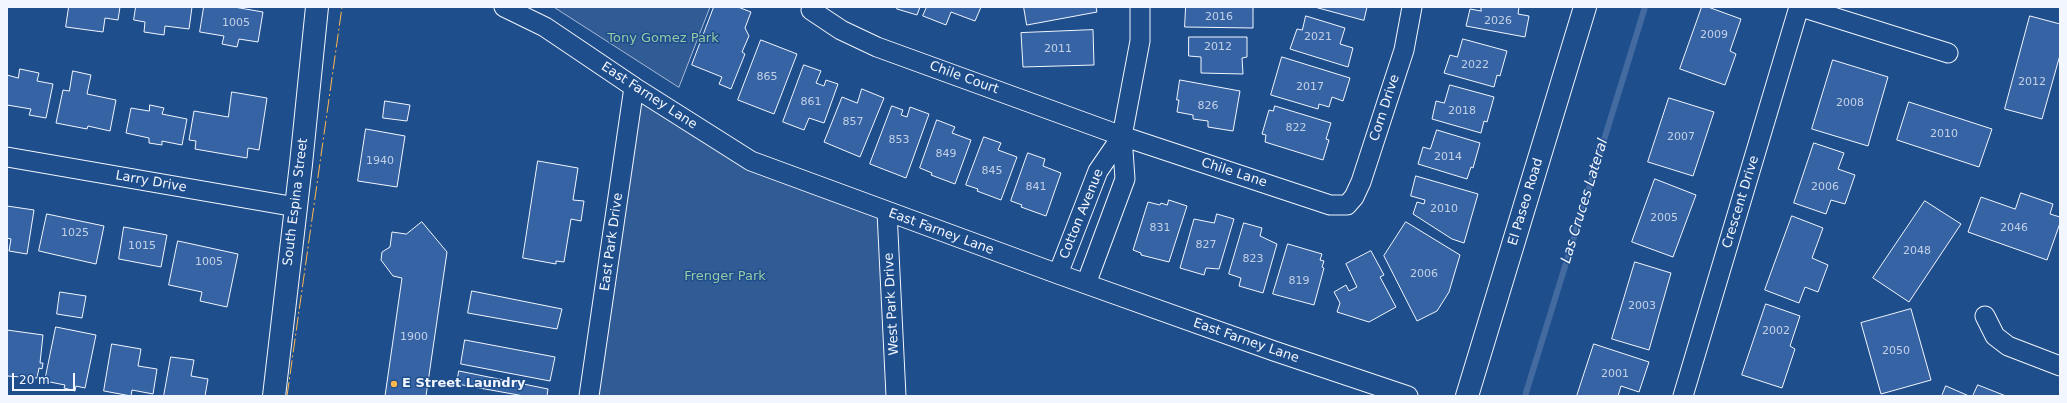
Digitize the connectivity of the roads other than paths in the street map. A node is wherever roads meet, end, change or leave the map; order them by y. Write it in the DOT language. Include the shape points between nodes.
graph roads {
  1 [pos="317,7"];
  2 [pos="504,7"];
  3 [pos="1140,7"];
  4 [pos="1412,7"];
  5 [pos="1585,7"];
  6 [pos="1800,7"];
  7 [pos="811,10"];
  8 [pos="1948,53"];
  9 [pos="634,87"];
  10 [pos="1122,136"];
  11 [pos="7,157"];
  12 [pos="1347,205"];
  13 [pos="296,207"];
  14 [pos="887,212"];
  15 [pos="1058,274"];
  16 [pos="1086,284"];
  17 [pos="1984,316"];
  18 [pos="2060,366"];
  19 [pos="274,396"];
  20 [pos="590,396"];
  21 [pos="896,396"];
  22 [pos="1408,396"];
  23 [pos="1467,396"];
  24 [pos="1683,396"];
  1 -- 13 [label="main road, South Espina Street"];
  2 -- 9 [label="street, East Farney Lane" via="545,27"];
  3 -- 10 [label="street, Cotton Avenue" via="1140,41"];
  4 -- 12 [label="street, Corn Drive" via="1404,50 1361,182"];
  5 -- 23 [label="main road, El Paseo Road"];
  6 -- 8 [label="street"];
  6 -- 24 [label="street, Crescent Drive"];
  7 -- 10 [label="street, Chile Court" via="841,30 877,47"];
  9 -- 14 [label="street, East Farney Lane" via="751,161"];
  9 -- 20 [label="street, East Park Drive"];
  10 -- 12 [label="street, Chile Lane" via="1330,205"];
  10 -- 15 [label="street, Cotton Avenue" via="1098,171"];
  10 -- 16 [label="street, Cotton Avenue" via="1125,179"];
  11 -- 13 [label="street, Larry Drive"];
  13 -- 19 [label="main road, South Espina Street"];
  14 -- 15 [label="street, East Farney Lane"];
  14 -- 21 [label="street, West Park Drive"];
  15 -- 16 [label="street, East Farney Lane"];
  16 -- 22 [label="street, East Farney Lane"];
  17 -- 18 [label="street" via="1995,336 2008,346"];
}
